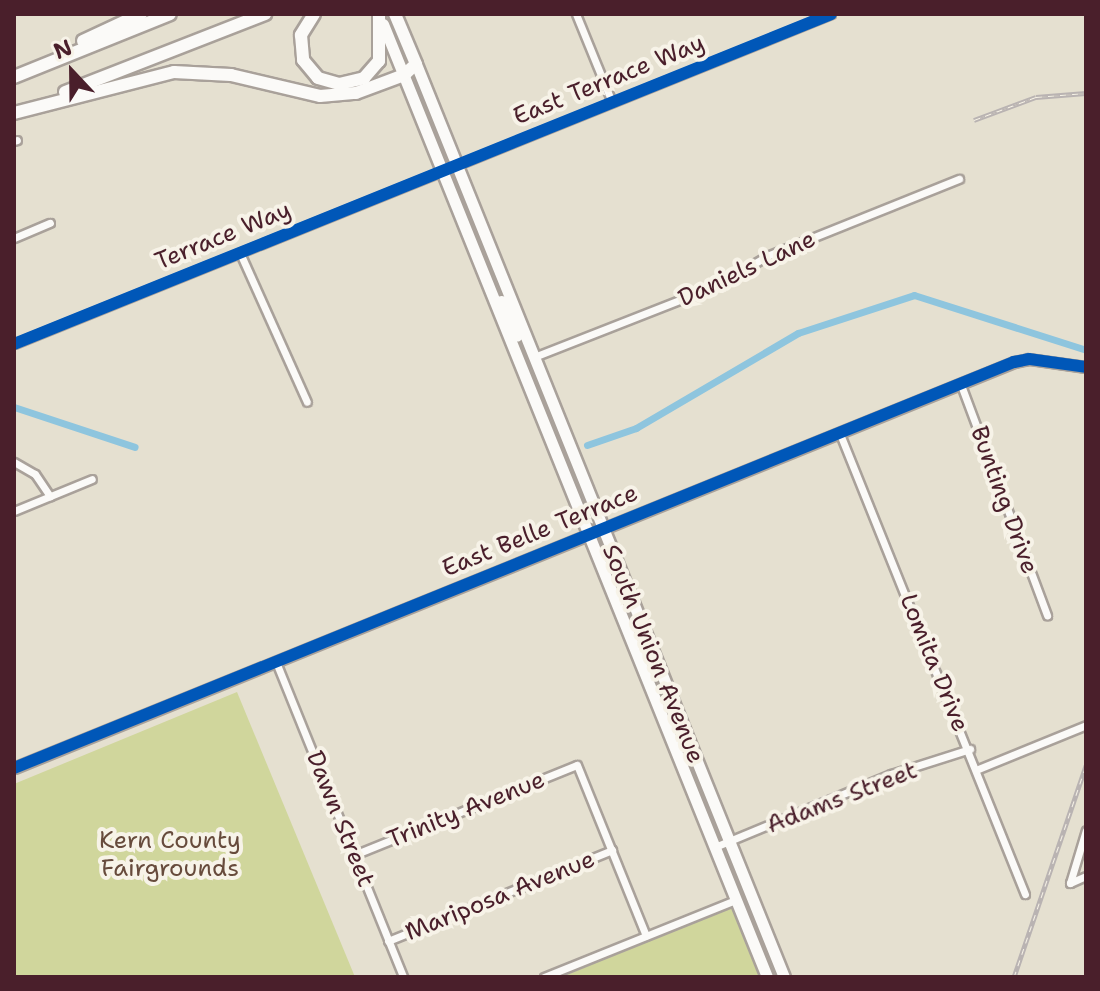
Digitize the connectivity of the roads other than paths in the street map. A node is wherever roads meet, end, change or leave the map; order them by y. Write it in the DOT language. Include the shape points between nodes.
graph roads {
  1 [pos="141,14"];
  2 [pos="170,14"];
  3 [pos="265,14"];
  4 [pos="314,14"];
  5 [pos="395,14"];
  6 [pos="406,14"];
  7 [pos="588,14"];
  8 [pos="831,14"];
  9 [pos="577,16"];
  10 [pos="821,16"];
  11 [pos="381,19"];
  12 [pos="408,45"];
  13 [pos="416,64"];
  14 [pos="404,75"];
  15 [pos="14,76"];
  16 [pos="612,102"];
  17 [pos="14,112"];
  18 [pos="449,168"];
  19 [pos="959,179"];
  20 [pos="50,223"];
  21 [pos="14,238"];
  22 [pos="240,253"];
  23 [pos="491,292"];
  24 [pos="14,344"];
  25 [pos="534,357"];
  26 [pos="1086,367"];
  27 [pos="961,385"];
  28 [pos="307,402"];
  29 [pos="840,434"];
  30 [pos="14,462"];
  31 [pos="92,479"];
  32 [pos="50,496"];
  33 [pos="14,511"];
  34 [pos="603,529"];
  35 [pos="589,535"];
  36 [pos="1047,615"];
  37 [pos="276,662"];
  38 [pos="1086,725"];
  39 [pos="970,749"];
  40 [pos="14,768"];
  41 [pos="976,770"];
  42 [pos="1086,830"];
  43 [pos="729,841"];
  44 [pos="715,847"];
  45 [pos="612,850"];
  46 [pos="354,855"];
  47 [pos="1086,876"];
  48 [pos="1025,894"];
  49 [pos="736,900"];
  50 [pos="646,936"];
  51 [pos="388,941"];
  52 [pos="403,977"];
  53 [pos="544,977"];
  54 [pos="767,977"];
  55 [pos="784,977"];
  1 -- 15 [label="highway"];
  2 -- 15 [label="highway"];
  3 -- 17 [label="highway"];
  4 -- 11 [label="highway" via="302,30 302,55 313,75 334,84 357,82 376,67"];
  5 -- 12 [label="highway"];
  6 -- 12 [label="highway"];
  7 -- 9 [label="street"];
  8 -- 10 [label="street, East Terrace Way"];
  9 -- 16 [label="street"];
  10 -- 16 [label="street, East Terrace Way"];
  11 -- 14 [label="main road, South Union Avenue"];
  12 -- 13 [label="highway"];
  13 -- 14 [label="highway"];
  13 -- 18 [label="main road, South Union Avenue"];
  14 -- 17 [label="highway" via="356,93 331,96 231,75 174,72"];
  14 -- 18 [label="main road, South Union Avenue"];
  16 -- 18 [label="street, East Terrace Way"];
  18 -- 22 [label="street, Terrace Way"];
  18 -- 23 [label="main road, South Union Avenue"];
  18 -- 25 [label="main road, South Union Avenue"];
  19 -- 25 [label="street, Daniels Lane" via="767,256 718,285"];
  20 -- 21 [label="street"];
  22 -- 24 [label="street, Terrace Way"];
  22 -- 28 [label="street"];
  23 -- 25 [label="main road" via="505,306 524,352"];
  23 -- 35 [label="main road, South Union Avenue"];
  25 -- 34 [label="main road, South Union Avenue"];
  26 -- 27 [label="street, East Belle Terrace" via="1029,359"];
  27 -- 29 [label="street, East Belle Terrace"];
  27 -- 36 [label="street, Bunting Drive"];
  29 -- 34 [label="street, East Belle Terrace"];
  29 -- 39 [label="street, Lomita Drive"];
  30 -- 32 [label="street" via="35,474"];
  31 -- 32 [label="street"];
  32 -- 33 [label="street"];
  34 -- 35 [label="street, East Belle Terrace"];
  34 -- 43 [label="main road, South Union Avenue"];
  35 -- 37 [label="street, East Belle Terrace"];
  35 -- 44 [label="main road, South Union Avenue"];
  37 -- 40 [label="street, East Belle Terrace"];
  37 -- 46 [label="street, Dawn Street"];
  38 -- 41 [label="street"];
  39 -- 41 [label="street, Lomita Drive"];
  39 -- 43 [label="street, Adams Street" via="891,774"];
  41 -- 48 [label="street, Lomita Drive"];
  42 -- 47 [label="street" via="1070,883"];
  43 -- 44 [label="street, Adams Street"];
  43 -- 55 [label="main road, South Union Avenue"];
  44 -- 49 [label="main road, South Union Avenue"];
  45 -- 46 [label="street, Trinity Avenue" via="577,765"];
  45 -- 50 [label="street"];
  45 -- 51 [label="street, Mariposa Avenue"];
  46 -- 51 [label="street, Dawn Street"];
  49 -- 50 [label="street"];
  49 -- 54 [label="main road, South Union Avenue"];
  50 -- 53 [label="street"];
  51 -- 52 [label="street, Dawn Street"];
}
